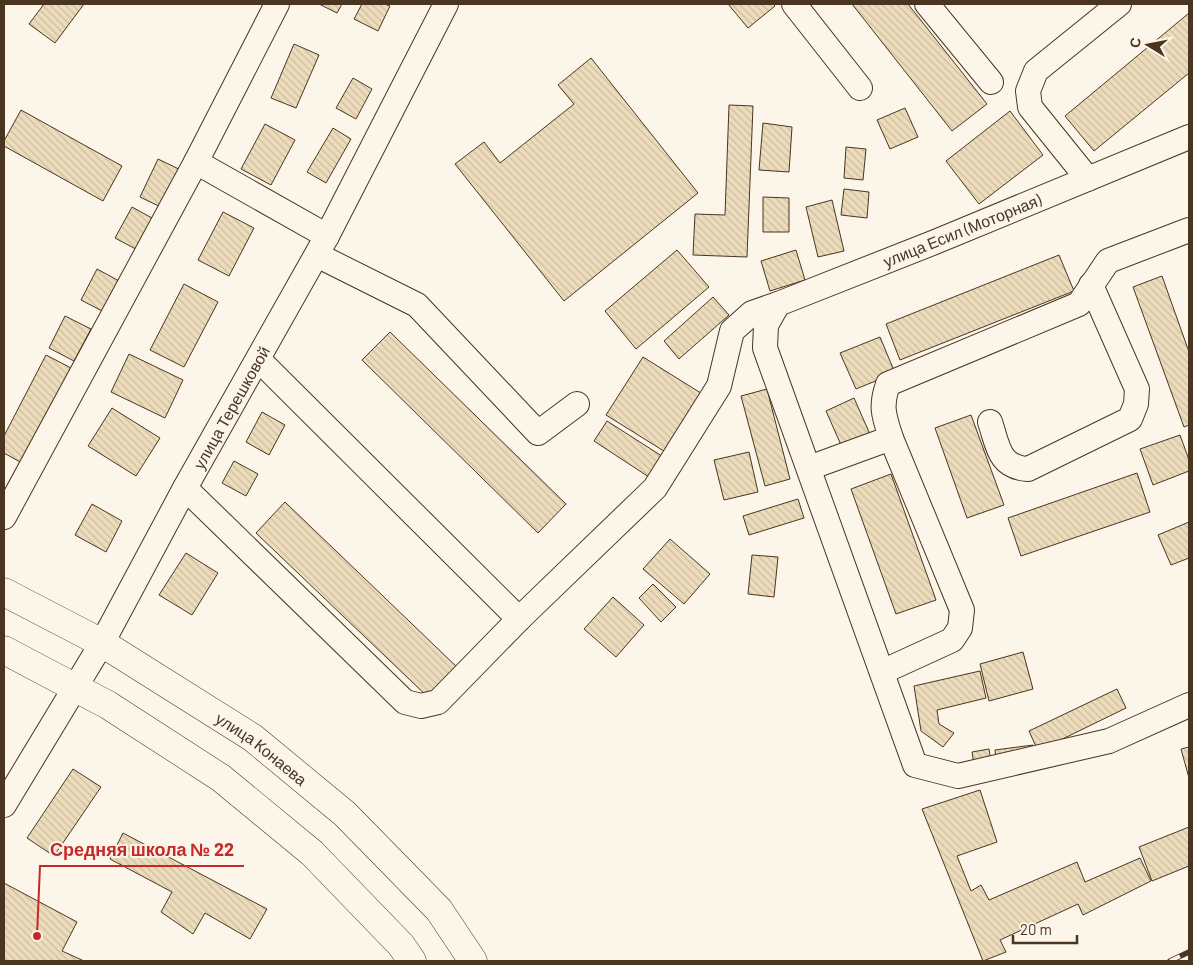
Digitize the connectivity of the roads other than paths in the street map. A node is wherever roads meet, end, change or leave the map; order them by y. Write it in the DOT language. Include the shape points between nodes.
graph roads {
  1 [pos="277,4"];
  2 [pos="446,4"];
  3 [pos="795,4"];
  4 [pos="927,4"];
  5 [pos="1119,4"];
  6 [pos="991,82"];
  7 [pos="860,88"];
  8 [pos="1189,137"];
  9 [pos="196,162"];
  10 [pos="1088,178"];
  11 [pos="1187,238"];
  12 [pos="322,245"];
  13 [pos="1091,285"];
  14 [pos="778,304"];
  15 [pos="259,360"];
  16 [pos="577,404"];
  17 [pos="990,422"];
  18 [pos="891,438"];
  19 [pos="809,468"];
  20 [pos="185,488"];
  21 [pos="4,517"];
  22 [pos="4,592"];
  23 [pos="519,619"];
  24 [pos="102,643"];
  25 [pos="10,656"];
  26 [pos="882,672"];
  27 [pos="76,687"];
  28 [pos="1189,705"];
  29 [pos="4,805"];
  30 [pos="412,961"];
  31 [pos="473,961"];
  1 -- 9 [label="street"];
  2 -- 12 [label="street, улица Терешковой"];
  3 -- 7 [label="street"];
  4 -- 6 [label="street"];
  5 -- 10 [label="street" via="1036,71 1028,91 1030,107"];
  8 -- 10 [label="street, улица Есил (Моторная)"];
  9 -- 12 [label="street"];
  9 -- 21 [label="street"];
  10 -- 14 [label="street, улица Есил (Моторная)"];
  11 -- 13 [label="street" via="1108,261"];
  12 -- 15 [label="street, улица Терешковой"];
  12 -- 16 [label="street" via="417,305 538,433"];
  13 -- 17 [label="street" via="1137,389 1130,419 1028,469 1016,468 1003,460"];
  13 -- 18 [label="street" via="1079,304 888,384 882,410"];
  14 -- 19 [label="street" via="766,325 765,348"];
  14 -- 23 [label="street, улица Есил (Моторная)" via="752,313 732,331 719,386 654,488"];
  15 -- 20 [label="street, улица Терешковой"];
  15 -- 23 [label="street"];
  18 -- 19 [label="street"];
  18 -- 26 [label="street" via="962,610 960,628 952,640"];
  19 -- 26 [label="street"];
  20 -- 23 [label="street, улица Есил (Моторная)" via="405,702 421,706 438,702"];
  20 -- 24 [label="street, улица Терешковой"];
  22 -- 24 [label="main road, улица Конаева"];
  24 -- 27 [label="street, улица Терешковой"];
  24 -- 31 [label="main road, улица Конаева" via="253,738 345,814 439,910"];
  25 -- 27 [label="main road"];
  26 -- 28 [label="street" via="915,765 958,776 1109,742"];
  27 -- 29 [label="street, улица Терешковой"];
  27 -- 30 [label="main road" via="222,778 312,853 401,945"];
}
